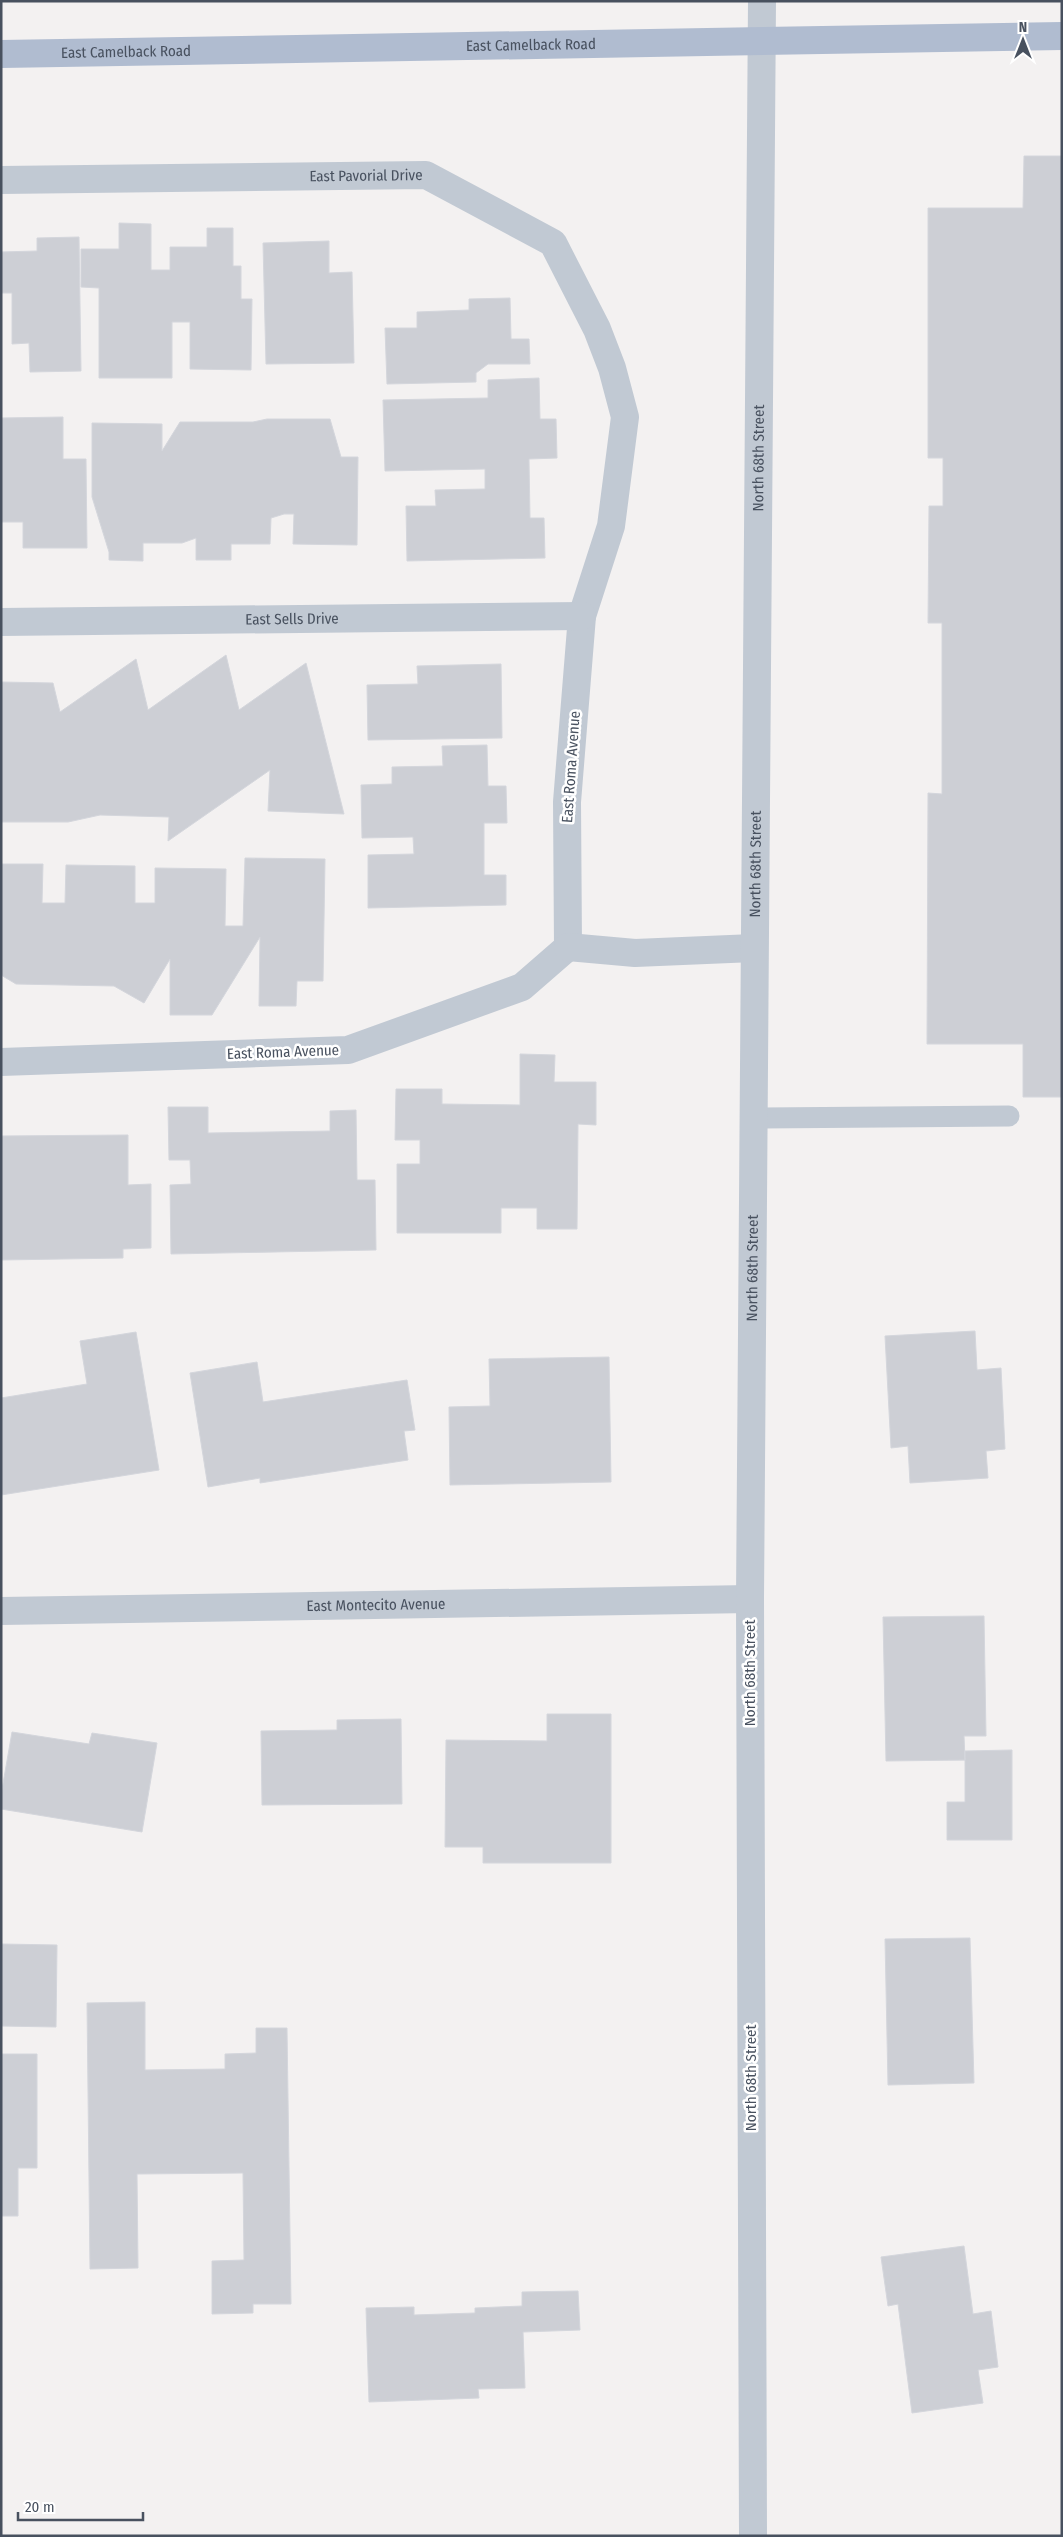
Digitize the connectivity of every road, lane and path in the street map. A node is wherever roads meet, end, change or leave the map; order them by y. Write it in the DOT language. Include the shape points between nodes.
graph roads {
  1 [pos="762,1"];
  2 [pos="1062,36"];
  3 [pos="762,41"];
  4 [pos="1,54"];
  5 [pos="1,180"];
  6 [pos="625,417"];
  7 [pos="582,616"];
  8 [pos="1,622"];
  9 [pos="568,947"];
  10 [pos="754,948"];
  11 [pos="1,1062"];
  12 [pos="1009,1116"];
  13 [pos="753,1118"];
  14 [pos="750,1599"];
  15 [pos="1,1611"];
  16 [pos="753,2536"];
  1 -- 3 [label="street, North 68th Street"];
  2 -- 3 [label="main road, East Camelback Road"];
  3 -- 4 [label="main road, East Camelback Road"];
  3 -- 10 [label="street, North 68th Street"];
  5 -- 6 [label="street, East Pavorial Drive" via="426,175 553,243 597,329"];
  6 -- 7 [label="street, East Roma Avenue" via="611,526"];
  7 -- 8 [label="street, East Sells Drive"];
  7 -- 9 [label="street, East Roma Avenue" via="566,802"];
  9 -- 10 [label="street" via="635,954"];
  9 -- 11 [label="street, East Roma Avenue" via="522,987 348,1050"];
  10 -- 13 [label="street, North 68th Street"];
  12 -- 13 [label="lane"];
  13 -- 14 [label="street, North 68th Street"];
  14 -- 15 [label="street, East Montecito Avenue"];
  14 -- 16 [label="street, North 68th Street"];
}
